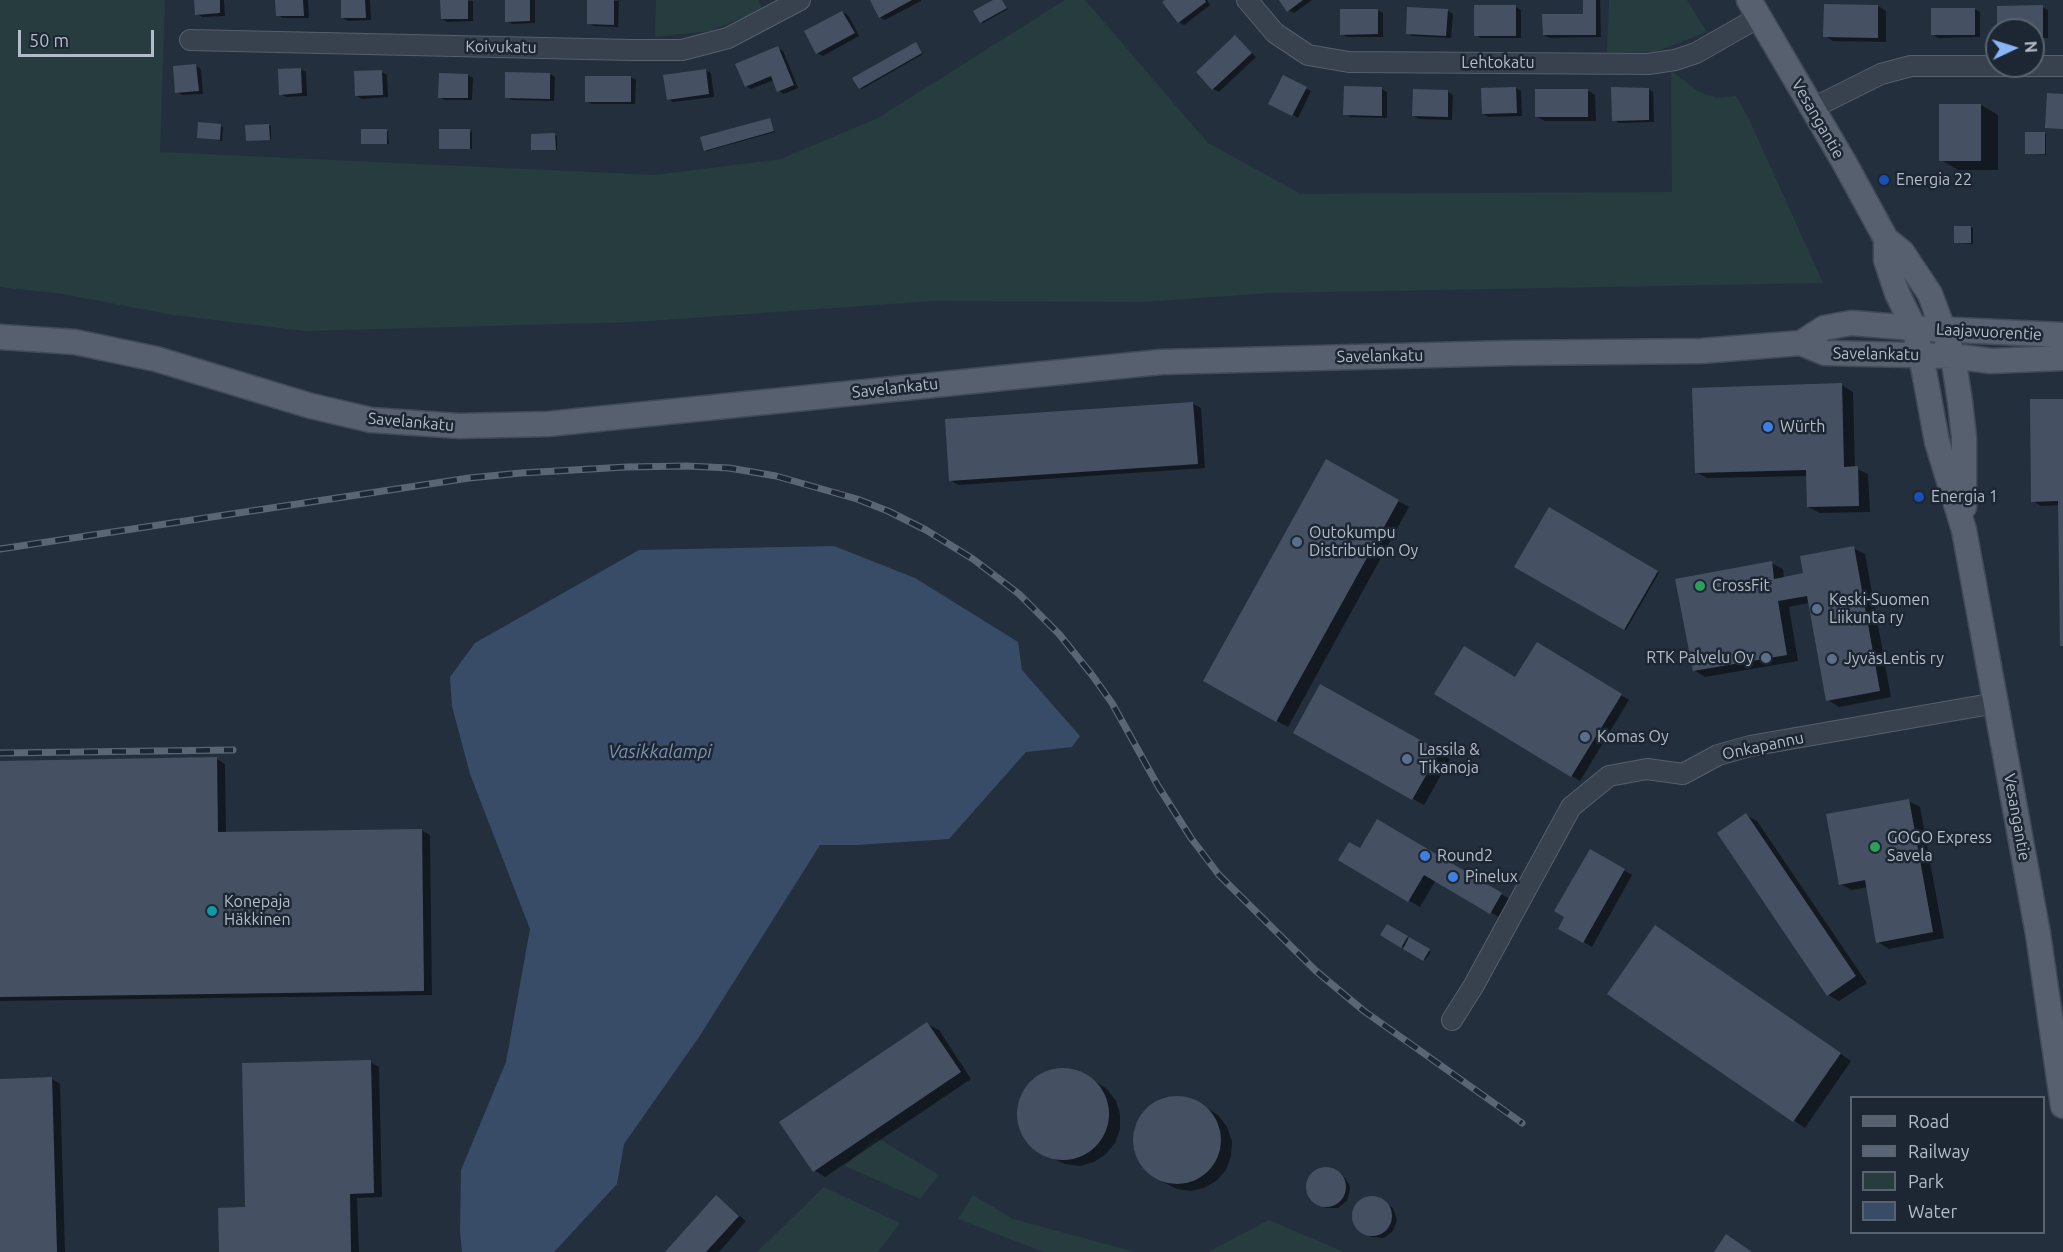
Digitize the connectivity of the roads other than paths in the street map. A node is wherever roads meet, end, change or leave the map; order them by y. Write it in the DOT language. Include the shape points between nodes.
graph roads {
  1 [pos="800,0"];
  2 [pos="1247,0"];
  3 [pos="1754,8"];
  4 [pos="190,40"];
  5 [pos="2063,66"];
  6 [pos="1811,109"];
  7 [pos="1886,239"];
  8 [pos="1914,328"];
  9 [pos="1943,330"];
  10 [pos="2063,335"];
  11 [pos="0,337"];
  12 [pos="1801,343"];
  13 [pos="1921,355"];
  14 [pos="1953,356"];
  15 [pos="2063,358"];
  16 [pos="1964,530"];
  17 [pos="1996,703"];
  18 [pos="1452,1020"];
  19 [pos="2061,1064"];
  20 [pos="2063,1106"];
  1 -- 4 [label="street, Koivukatu" via="728,38 682,50"];
  2 -- 3 [label="street, Lehtokatu" via="1275,33 1308,54 1348,62 1648,64 1696,52"];
  3 -- 6 [label="main road, Vesangantie"];
  5 -- 6 [label="street" via="1911,66 1881,74"];
  6 -- 7 [label="main road, Vesangantie"];
  7 -- 8 [label="main road, Vesangantie" via="1886,260"];
  7 -- 9 [label="main road, Vesangantie" via="1902,252 1930,294"];
  8 -- 9 [label="main road, Laajavuorentie"];
  8 -- 12 [label="main road, Savelankatu" via="1851,323 1824,328"];
  8 -- 13 [label="main road, Vesangantie"];
  9 -- 10 [label="main road, Laajavuorentie"];
  9 -- 14 [label="main road, Vesangantie"];
  11 -- 12 [label="main road, Savelankatu" via="75,342 156,359 371,420 459,426 548,424 1161,362 1701,351"];
  12 -- 13 [label="main road, Savelankatu" via="1825,353"];
  13 -- 14 [label="main road, Savelankatu"];
  13 -- 16 [label="main road, Vesangantie" via="1937,442"];
  14 -- 15 [label="main road, Laajavuorentie" via="1991,361"];
  14 -- 16 [label="main road, Vesangantie" via="1964,437"];
  16 -- 17 [label="main road, Vesangantie"];
  17 -- 18 [label="street, Onkapannu" via="1750,746 1718,755 1683,774 1647,769 1609,776 1571,807"];
  17 -- 19 [label="main road, Vesangantie"];
  19 -- 20 [label="main road, Vesangantie"];
}
